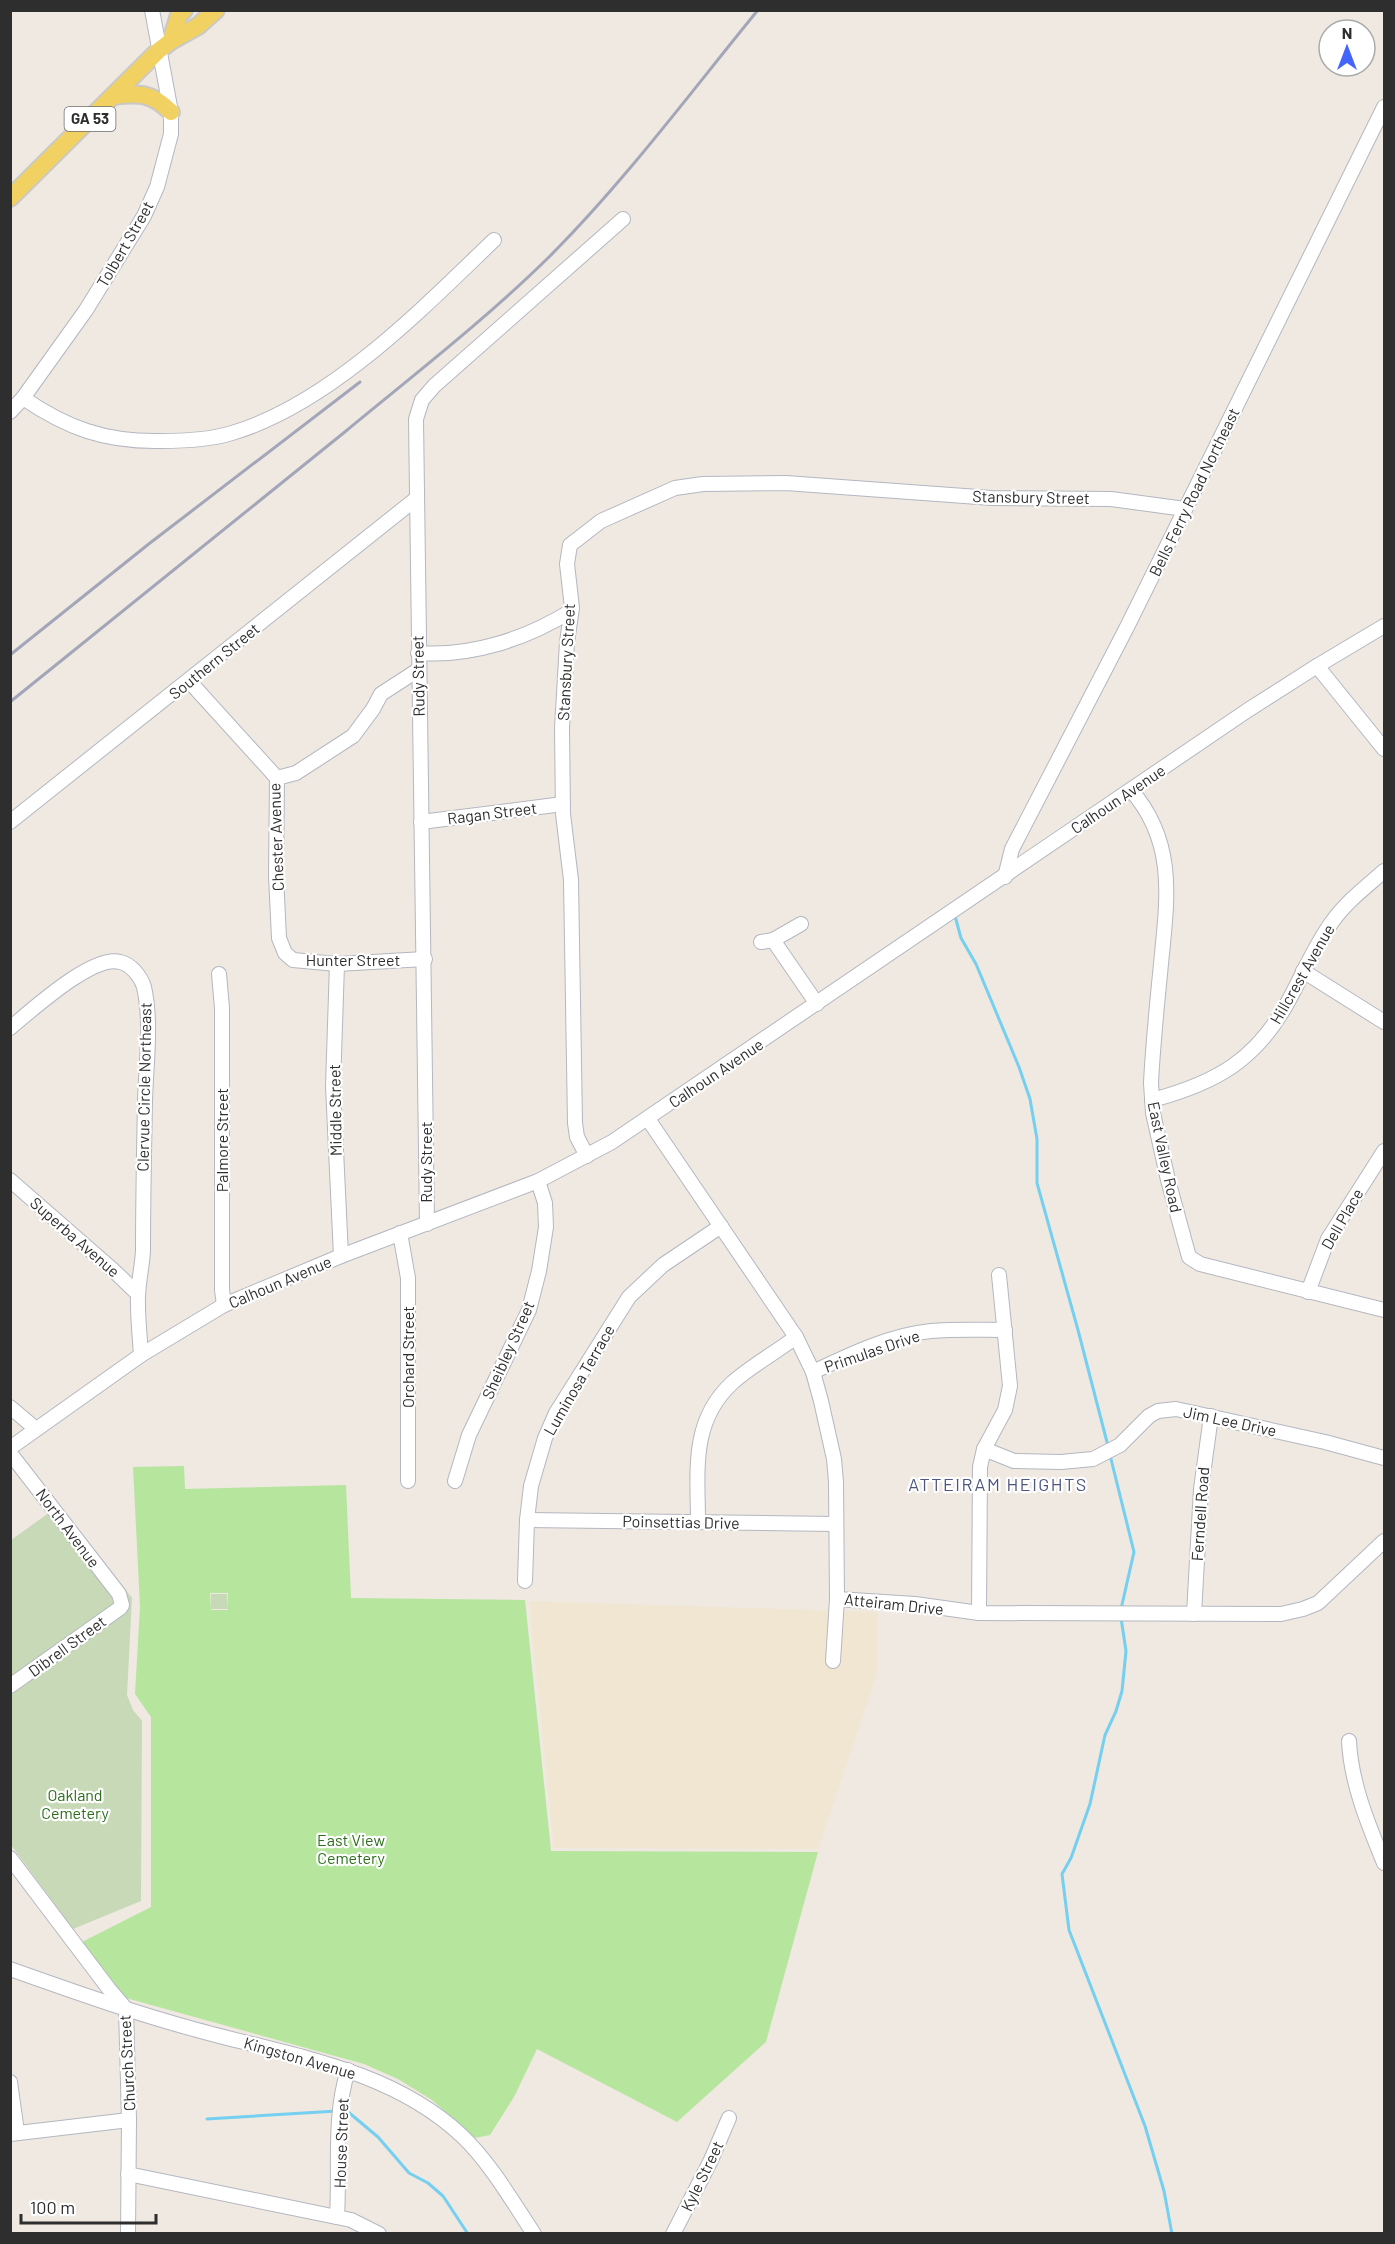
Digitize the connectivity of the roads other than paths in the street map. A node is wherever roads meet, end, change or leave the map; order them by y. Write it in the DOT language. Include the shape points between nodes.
graph roads {
  1 [pos="152,10"];
  2 [pos="184,10"];
  3 [pos="216,10"];
  4 [pos="165,46"];
  5 [pos="113,96"];
  6 [pos="1384,107"];
  7 [pos="171,112"];
  8 [pos="10,198"];
  9 [pos="623,219"];
  10 [pos="494,240"];
  11 [pos="23,398"];
  12 [pos="10,412"];
  13 [pos="417,498"];
  14 [pos="1185,509"];
  15 [pos="571,611"];
  16 [pos="1384,626"];
  17 [pos="418,653"];
  18 [pos="1317,666"];
  19 [pos="418,670"];
  20 [pos="189,681"];
  21 [pos="1384,749"];
  22 [pos="277,778"];
  23 [pos="1131,790"];
  24 [pos="563,804"];
  25 [pos="10,822"];
  26 [pos="422,822"];
  27 [pos="1384,871"];
  28 [pos="1005,877"];
  29 [pos="801,924"];
  30 [pos="285,953"];
  31 [pos="425,959"];
  32 [pos="336,964"];
  33 [pos="1303,971"];
  34 [pos="219,974"];
  35 [pos="817,1005"];
  36 [pos="1384,1022"];
  37 [pos="10,1028"];
  38 [pos="1152,1100"];
  39 [pos="648,1119"];
  40 [pos="1384,1151"];
  41 [pos="587,1156"];
  42 [pos="10,1180"];
  43 [pos="538,1180"];
  44 [pos="427,1224"];
  45 [pos="721,1226"];
  46 [pos="400,1233"];
  47 [pos="341,1256"];
  48 [pos="999,1275"];
  49 [pos="1308,1292"];
  50 [pos="138,1294"];
  51 [pos="224,1305"];
  52 [pos="1384,1311"];
  53 [pos="1005,1330"];
  54 [pos="796,1337"];
  55 [pos="141,1355"];
  56 [pos="813,1372"];
  57 [pos="10,1407"];
  58 [pos="1211,1416"];
  59 [pos="36,1429"];
  60 [pos="984,1449"];
  61 [pos="10,1450"];
  62 [pos="1384,1458"];
  63 [pos="408,1481"];
  64 [pos="456,1481"];
  65 [pos="527,1520"];
  66 [pos="698,1522"];
  67 [pos="835,1524"];
  68 [pos="1384,1541"];
  69 [pos="525,1581"];
  70 [pos="837,1599"];
  71 [pos="122,1605"];
  72 [pos="979,1613"];
  73 [pos="1194,1614"];
  74 [pos="833,1661"];
  75 [pos="10,1686"];
  76 [pos="1349,1741"];
  77 [pos="10,1858"];
  78 [pos="1384,1863"];
  79 [pos="10,1969"];
  80 [pos="126,2009"];
  81 [pos="348,2070"];
  82 [pos="10,2082"];
  83 [pos="729,2118"];
  84 [pos="129,2120"];
  85 [pos="14,2133"];
  86 [pos="128,2174"];
  87 [pos="337,2217"];
  88 [pos="128,2234"];
  89 [pos="379,2234"];
  90 [pos="534,2234"];
  91 [pos="673,2234"];
  1 -- 4 [label="street, Tolbert Street"];
  2 -- 4 [label="main road, GA 53"];
  3 -- 4 [label="main road, GA 53"];
  4 -- 5 [label="main road, GA 53"];
  4 -- 7 [label="street, Tolbert Street"];
  5 -- 7 [label="main road" via="147,95"];
  5 -- 8 [label="main road, GA 53"];
  6 -- 14 [label="street, Bells Ferry Road Northeast"];
  7 -- 11 [label="street, Tolbert Street" via="171,134 157,187 144,216 86,310"];
  9 -- 13 [label="street, Rudy Street" via="422,400 416,418"];
  10 -- 11 [label="street" via="442,291 345,373 313,395 230,434 177,441 104,435 77,429"];
  11 -- 12 [label="street, Tolbert Street"];
  13 -- 17 [label="street, Rudy Street"];
  13 -- 20 [label="street, Southern Street"];
  14 -- 15 [label="street, Stansbury Street" via="1111,499 992,498 786,483 675,488 601,521 570,545 567,564"];
  14 -- 28 [label="street, Bells Ferry Road Northeast" via="1012,849"];
  15 -- 17 [label="street" via="493,645 438,654"];
  15 -- 24 [label="street, Stansbury Street" via="562,728"];
  16 -- 18 [label="street, Calhoun Avenue"];
  17 -- 19 [label="street, Rudy Street"];
  18 -- 21 [label="street"];
  18 -- 23 [label="street, Calhoun Avenue"];
  19 -- 22 [label="street" via="381,694 353,736 296,773"];
  19 -- 26 [label="street, Rudy Street"];
  20 -- 22 [label="street, Chester Avenue"];
  20 -- 25 [label="street, Southern Street"];
  22 -- 30 [label="street, Chester Avenue" via="276,876 279,938"];
  23 -- 28 [label="street, Calhoun Avenue"];
  23 -- 38 [label="street, East Valley Road" via="1154,826 1168,884 1152,1058"];
  24 -- 26 [label="street, Ragan Street"];
  24 -- 41 [label="street, Stansbury Street" via="571,880 575,1123"];
  26 -- 31 [label="street, Rudy Street"];
  27 -- 33 [label="street, Hillcrest Avenue" via="1331,923"];
  28 -- 35 [label="street, Calhoun Avenue"];
  29 -- 35 [label="street" via="767,941"];
  30 -- 32 [label="street, Hunter Street" via="293,960"];
  31 -- 32 [label="street, Hunter Street"];
  31 -- 44 [label="street, Rudy Street"];
  32 -- 47 [label="street, Middle Street" via="333,1086"];
  33 -- 36 [label="street"];
  33 -- 38 [label="street, Hillcrest Avenue" via="1280,1017 1238,1063 1203,1084"];
  34 -- 51 [label="street, Palmore Street"];
  35 -- 39 [label="street, Calhoun Avenue"];
  37 -- 50 [label="street, Clervue Circle Northeast" via="53,993 105,961 129,966 143,984 147,1028 143,1252"];
  38 -- 49 [label="street, East Valley Road" via="1168,1180 1190,1257 1200,1264"];
  39 -- 41 [label="street, Calhoun Avenue"];
  39 -- 45 [label="street, Atteiram Drive"];
  40 -- 49 [label="street, Dell Place" via="1328,1239"];
  41 -- 43 [label="street, Calhoun Avenue"];
  42 -- 50 [label="street, Superba Avenue"];
  43 -- 44 [label="street, Calhoun Avenue"];
  43 -- 64 [label="street, Sheibley Street" via="545,1203 546,1227 529,1310 469,1435"];
  44 -- 46 [label="street, Calhoun Avenue"];
  45 -- 54 [label="street, Atteiram Drive"];
  45 -- 65 [label="street, Luminosa Terrace" via="653,1274 629,1297 605,1332 545,1438 531,1486"];
  46 -- 47 [label="street, Calhoun Avenue"];
  46 -- 63 [label="street, Orchard Street" via="408,1278"];
  47 -- 51 [label="street, Calhoun Avenue"];
  48 -- 53 [label="street"];
  49 -- 52 [label="street, East Valley Road"];
  50 -- 55 [label="street, Clervue Circle Northeast"];
  51 -- 55 [label="street, Calhoun Avenue"];
  53 -- 56 [label="street, Primulas Drive" via="929,1331 843,1358"];
  53 -- 60 [label="street" via="1009,1397"];
  54 -- 56 [label="street, Atteiram Drive"];
  54 -- 66 [label="street" via="732,1383 710,1411 699,1443"];
  55 -- 59 [label="street, Calhoun Avenue"];
  56 -- 67 [label="street, Atteiram Drive" via="834,1459"];
  57 -- 59 [label="street"];
  58 -- 60 [label="street, Jim Lee Drive" via="1185,1409 1158,1411 1120,1445 1093,1459 1014,1461"];
  58 -- 62 [label="street, Jim Lee Drive"];
  58 -- 73 [label="street, Ferndell Road" via="1201,1489"];
  59 -- 61 [label="street, Calhoun Avenue"];
  60 -- 72 [label="street" via="978,1481"];
  61 -- 71 [label="street, North Avenue" via="119,1594"];
  65 -- 66 [label="street, Poinsettias Drive"];
  65 -- 69 [label="street, Luminosa Terrace"];
  66 -- 67 [label="street, Poinsettias Drive"];
  67 -- 70 [label="street, Atteiram Drive"];
  68 -- 73 [label="street, Atteiram Drive" via="1318,1603 1303,1609 1265,1615"];
  70 -- 72 [label="street, Atteiram Drive"];
  70 -- 74 [label="street"];
  71 -- 75 [label="street, Dibrell Street"];
  72 -- 73 [label="street, Atteiram Drive"];
  76 -- 78 [label="street" via="1350,1766"];
  77 -- 80 [label="street, Church Street"];
  79 -- 80 [label="street, Kingston Avenue"];
  80 -- 81 [label="street, Kingston Avenue"];
  80 -- 84 [label="street, Church Street"];
  81 -- 87 [label="street, House Street" via="339,2130"];
  81 -- 90 [label="street, Kingston Avenue" via="420,2105 461,2135"];
  82 -- 85 [label="street"];
  83 -- 91 [label="street, Kyle Street"];
  84 -- 85 [label="street"];
  84 -- 86 [label="street, Church Street"];
  86 -- 87 [label="street"];
  86 -- 88 [label="street, Church Street"];
  87 -- 89 [label="street"];
}
